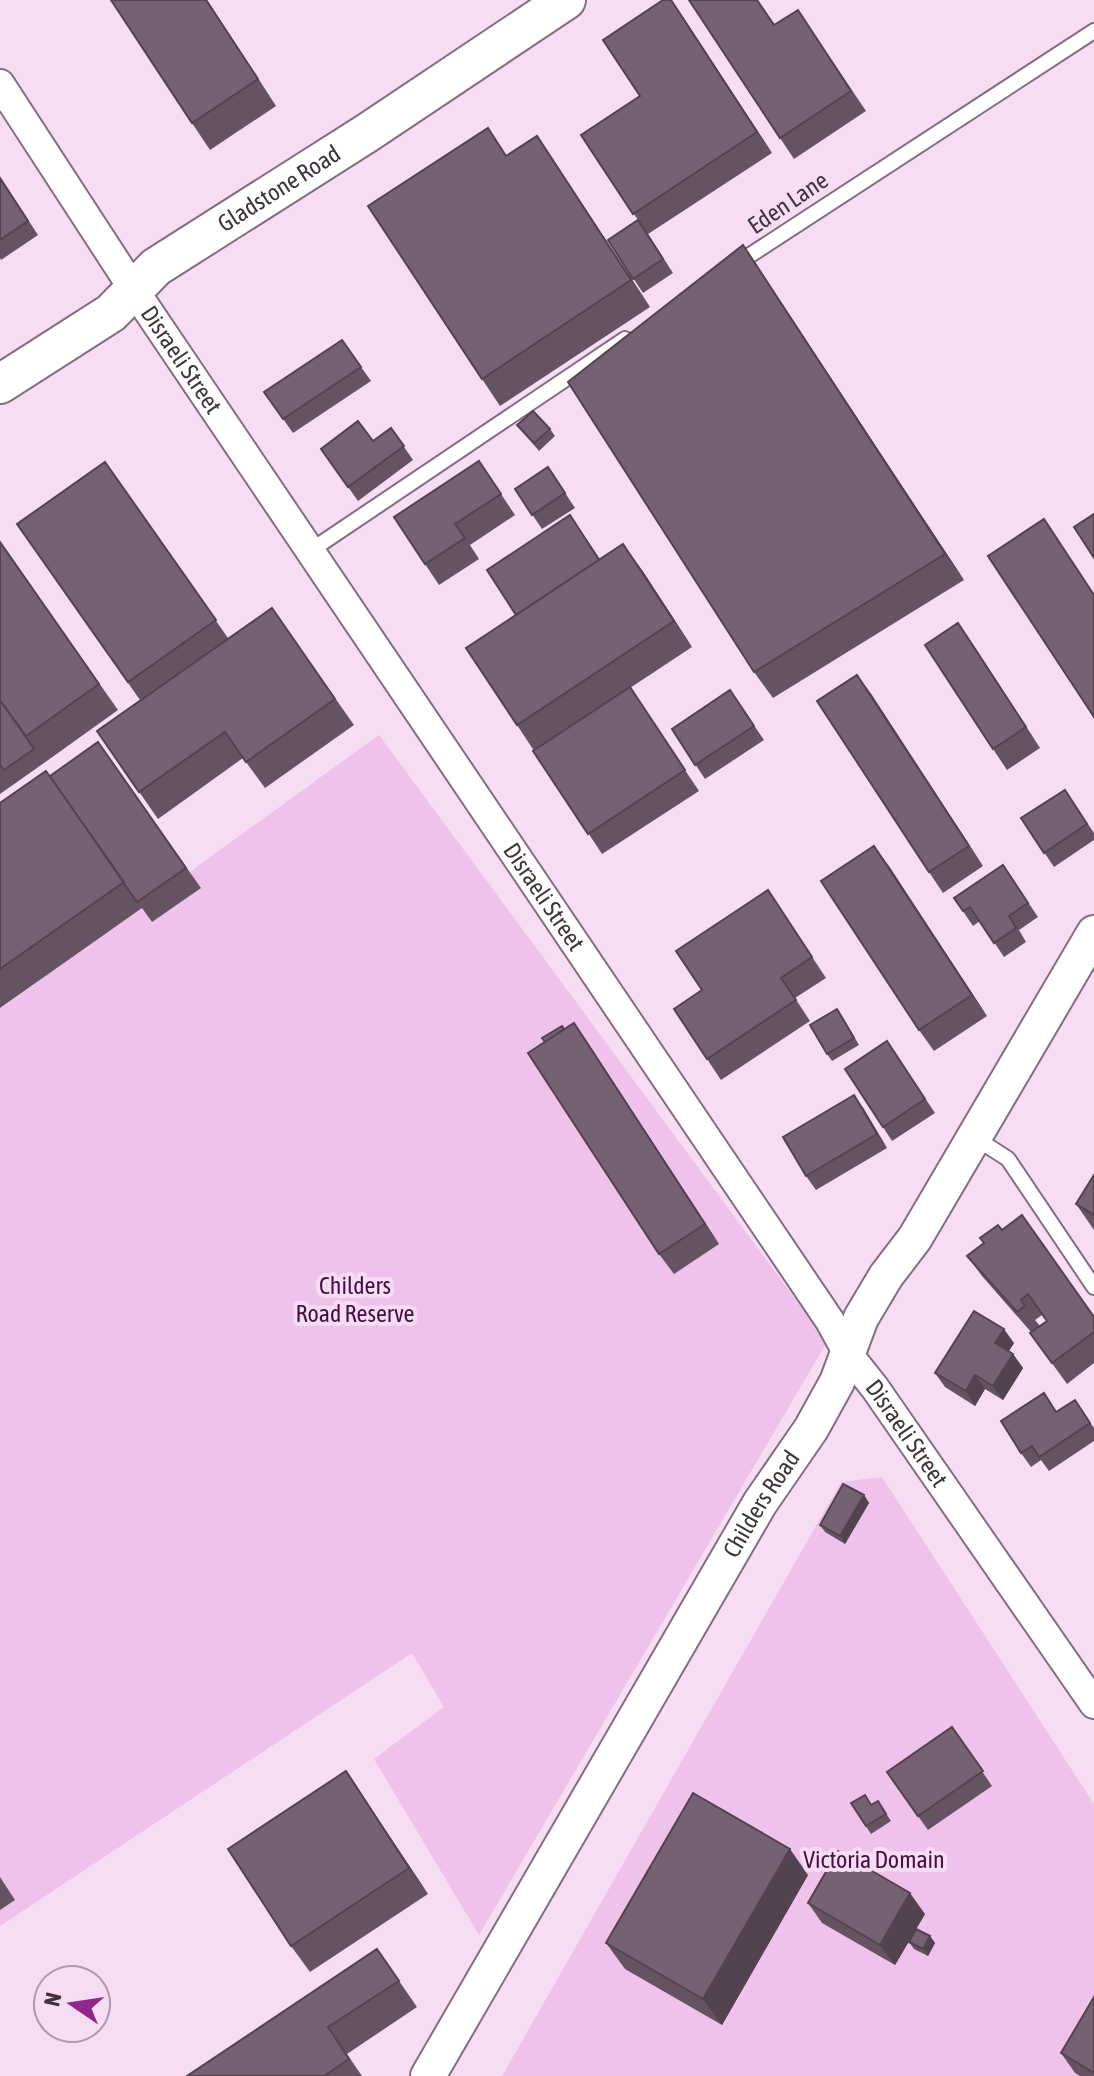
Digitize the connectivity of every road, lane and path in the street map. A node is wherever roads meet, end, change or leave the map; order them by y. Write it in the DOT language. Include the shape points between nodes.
graph roads {
  1 [pos="566,0"];
  2 [pos="1094,31"];
  3 [pos="1,87"];
  4 [pos="720,275"];
  5 [pos="134,290"];
  6 [pos="641,328"];
  7 [pos="0,384"];
  8 [pos="310,551"];
  9 [pos="1094,933"];
  10 [pos="974,1137"];
  11 [pos="1094,1287"];
  12 [pos="848,1354"];
  13 [pos="1094,1704"];
  14 [pos="428,2076"];
  1 -- 5 [label="main road, Gladstone Road" via="156,267"];
  2 -- 4 [label="lane, Eden Lane"];
  3 -- 5 [label="street, Disraeli Street"];
  5 -- 7 [label="main road, Gladstone Road" via="111,313"];
  5 -- 8 [label="street, Disraeli Street"];
  6 -- 8 [label="lane"];
  8 -- 12 [label="street, Disraeli Street"];
  9 -- 10 [label="street, Childers Road"];
  10 -- 11 [label="lane" via="1008,1159"];
  10 -- 12 [label="street, Childers Road" via="861,1318"];
  12 -- 13 [label="street, Disraeli Street"];
  12 -- 14 [label="street, Childers Road" via="811,1429 760,1503"];
}
